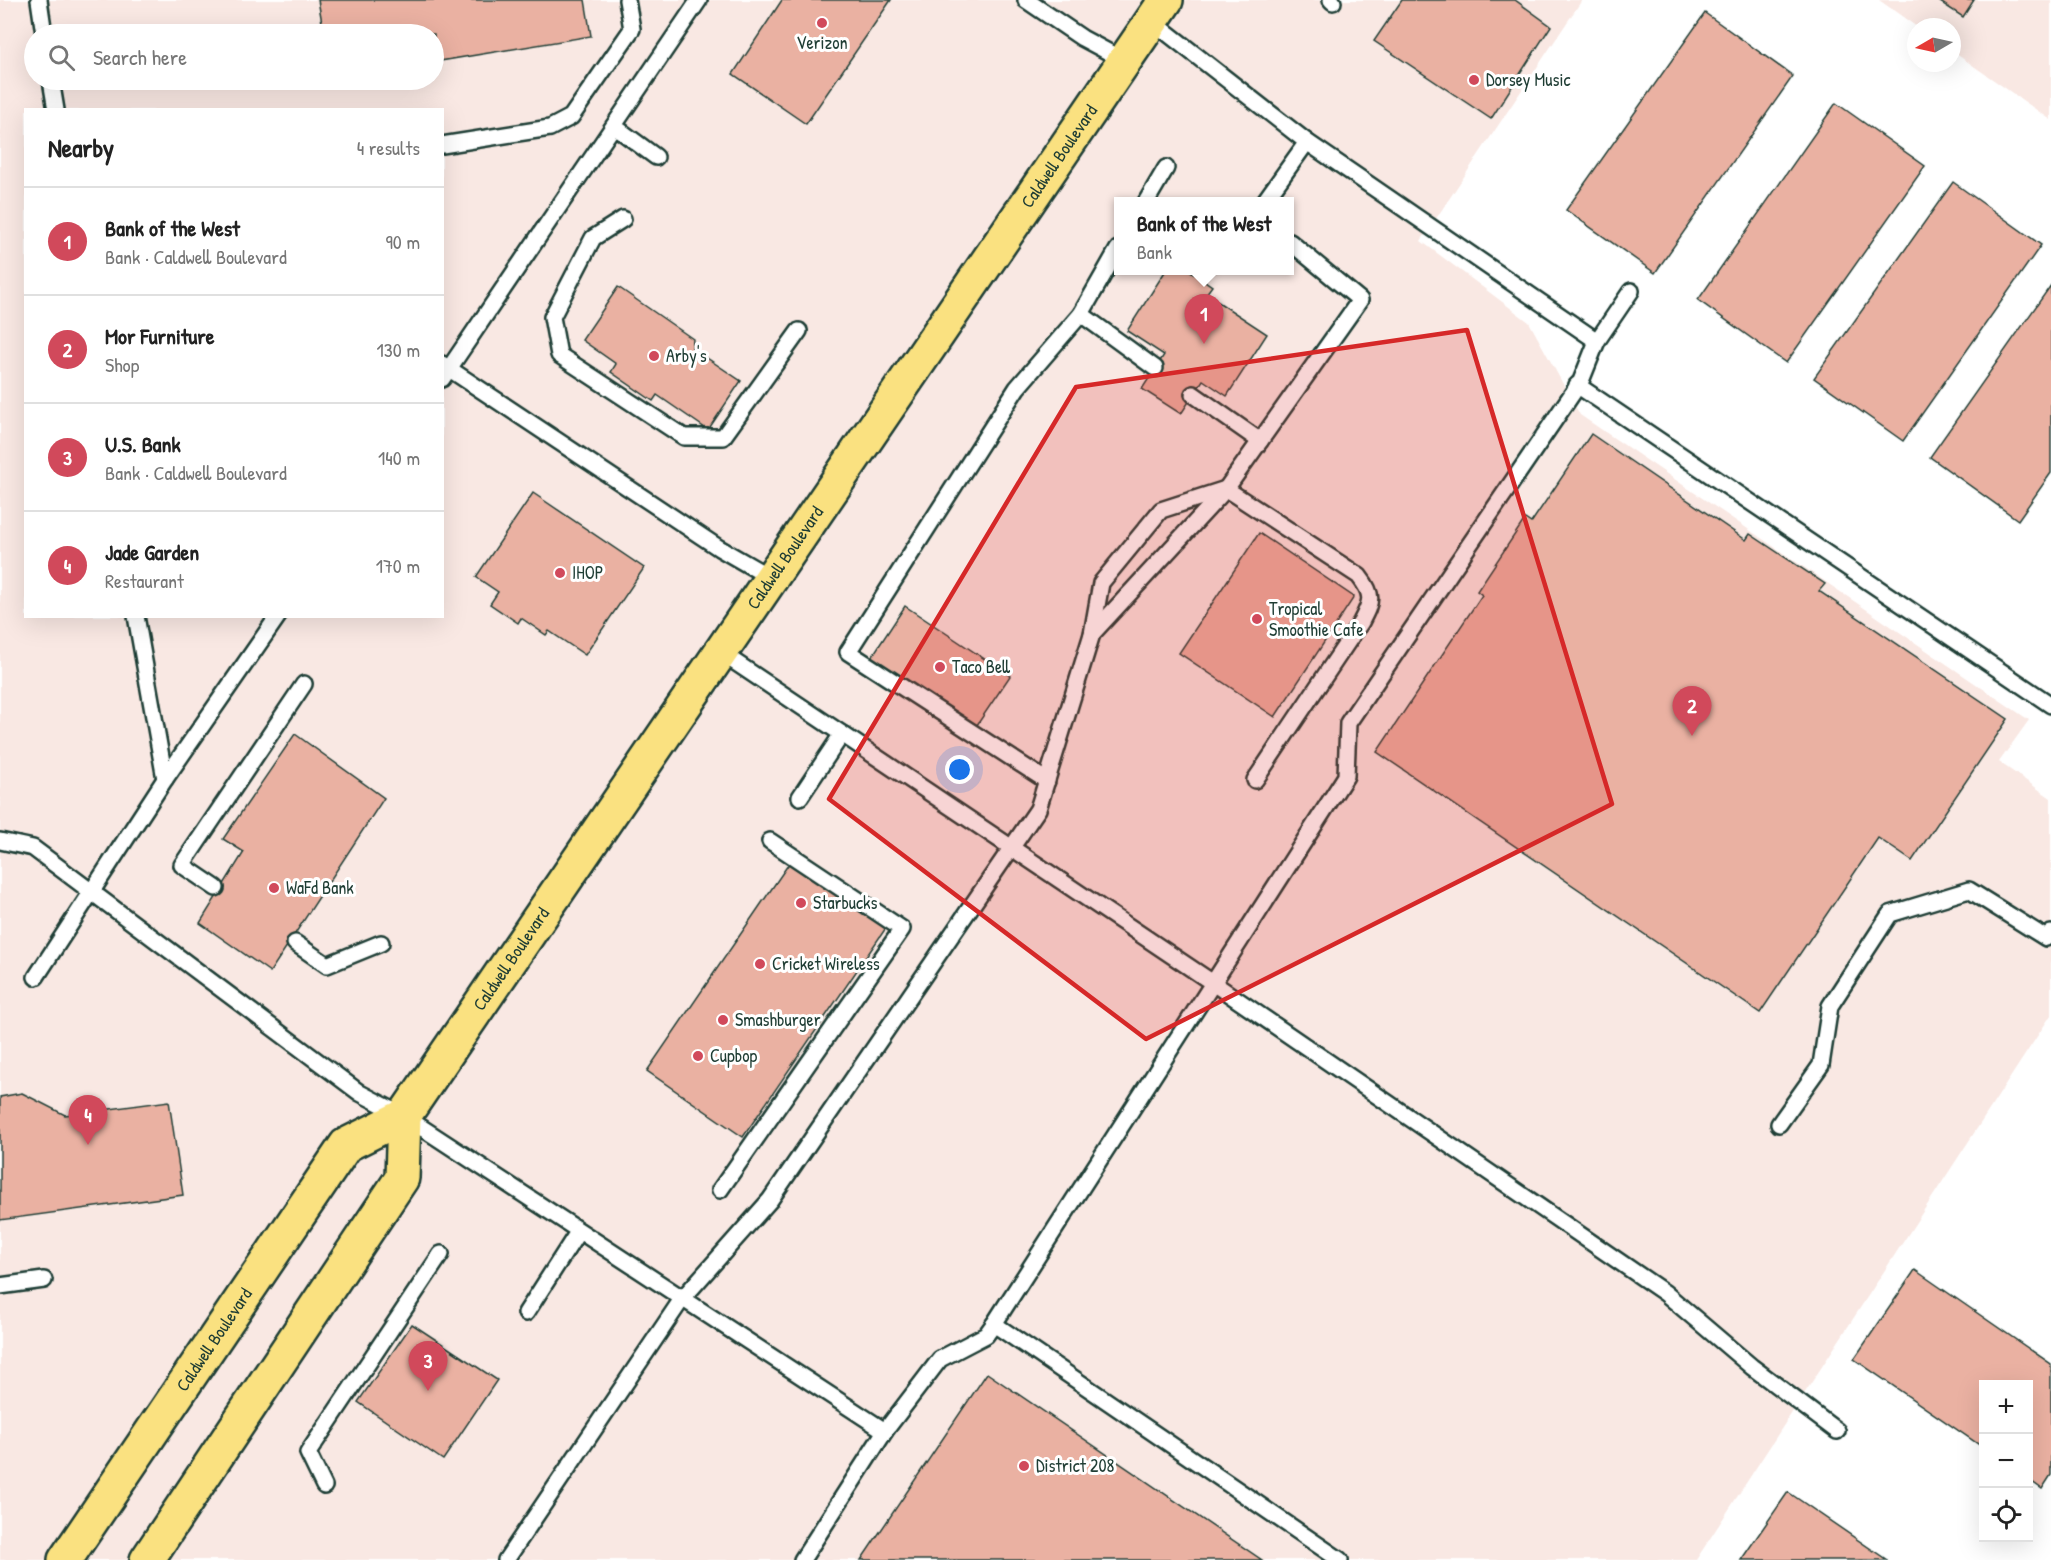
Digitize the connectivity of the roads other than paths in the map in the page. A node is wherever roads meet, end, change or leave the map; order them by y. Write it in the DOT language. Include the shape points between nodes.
graph roads {
  1 [pos="39,0"];
  2 [pos="627,0"];
  3 [pos="699,0"];
  4 [pos="1026,0"];
  5 [pos="1159,10"];
  6 [pos="43,24"];
  7 [pos="1125,61"];
  8 [pos="53,90"];
  9 [pos="56,108"];
  10 [pos="614,126"];
  11 [pos="1307,142"];
  12 [pos="444,145"];
  13 [pos="656,157"];
  14 [pos="1166,168"];
  15 [pos="1148,197"];
  16 [pos="1267,197"];
  17 [pos="623,219"];
  18 [pos="1294,245"];
  19 [pos="1114,258"];
  20 [pos="1631,291"];
  21 [pos="1081,314"];
  22 [pos="799,330"];
  23 [pos="1597,341"];
  24 [pos="1155,368"];
  25 [pos="445,371"];
  26 [pos="1577,385"];
  27 [pos="1193,394"];
  28 [pos="1260,441"];
  29 [pos="1226,489"];
  30 [pos="771,578"];
  31 [pos="136,618"];
  32 [pos="277,618"];
  33 [pos="1092,634"];
  34 [pos="720,652"];
  35 [pos="304,684"];
  36 [pos="2051,705"];
  37 [pos="842,734"];
  38 [pos="165,779"];
  39 [pos="1255,780"];
  40 [pos="1047,782"];
  41 [pos="800,797"];
  42 [pos="0,841"];
  43 [pos="770,841"];
  44 [pos="1012,847"];
  45 [pos="216,888"];
  46 [pos="93,892"];
  47 [pos="2051,933"];
  48 [pos="295,943"];
  49 [pos="381,943"];
  50 [pos="36,977"];
  51 [pos="1213,983"];
  52 [pos="404,1116"];
  53 [pos="1779,1124"];
  54 [pos="720,1190"];
  55 [pos="578,1232"];
  56 [pos="441,1254"];
  57 [pos="44,1280"];
  58 [pos="0,1286"];
  59 [pos="682,1299"];
  60 [pos="526,1313"];
  61 [pos="994,1324"];
  62 [pos="885,1431"];
  63 [pos="1837,1431"];
  64 [pos="324,1486"];
  65 [pos="65,1560"];
  66 [pos="147,1560"];
  67 [pos="506,1560"];
  68 [pos="802,1560"];
  69 [pos="1340,1560"];
  1 -- 6 [label="lane"];
  2 -- 12 [label="lane" via="632,29 571,117 549,128"];
  3 -- 10 [label="lane"];
  4 -- 7 [label="lane"];
  5 -- 7 [label="main road, Caldwell Boulevard"];
  5 -- 11 [label="lane"];
  7 -- 30 [label="main road, Caldwell Boulevard"];
  8 -- 9 [label="lane"];
  10 -- 13 [label="lane"];
  10 -- 25 [label="lane"];
  11 -- 16 [label="lane"];
  11 -- 23 [label="lane"];
  14 -- 15 [label="lane"];
  17 -- 22 [label="lane" via="592,238 552,317 559,355 684,437 723,437"];
  18 -- 28 [label="lane" via="1360,300"];
  19 -- 21 [label="lane"];
  20 -- 23 [label="lane"];
  21 -- 24 [label="lane"];
  21 -- 40 [label="lane" via="1017,388 848,651"];
  23 -- 26 [label="lane"];
  25 -- 30 [label="lane"];
  26 -- 36 [label="lane"];
  26 -- 51 [label="lane" via="1348,723 1346,776"];
  27 -- 28 [label="lane"];
  28 -- 29 [label="lane"];
  29 -- 33 [label="lane"];
  29 -- 33 [label="lane" via="1161,510 1101,583"];
  29 -- 39 [label="lane" via="1359,576 1369,589 1370,605 1361,622"];
  30 -- 34 [label="main road, Caldwell Boulevard"];
  31 -- 38 [label="lane"];
  32 -- 38 [label="lane"];
  33 -- 40 [label="lane"];
  34 -- 37 [label="lane"];
  34 -- 52 [label="main road, Caldwell Boulevard"];
  35 -- 45 [label="lane" via="182,865"];
  37 -- 41 [label="lane"];
  37 -- 44 [label="lane"];
  38 -- 46 [label="lane"];
  40 -- 44 [label="lane" via="1038,809"];
  42 -- 46 [label="lane" via="33,848"];
  43 -- 54 [label="lane" via="902,929"];
  44 -- 51 [label="lane"];
  44 -- 59 [label="lane" via="770,1200"];
  46 -- 50 [label="lane"];
  46 -- 52 [label="lane" via="360,1093"];
  47 -- 53 [label="lane" via="2046,939 1969,890 1890,914 1830,1006 1821,1065"];
  48 -- 49 [label="lane" via="327,965"];
  51 -- 61 [label="lane"];
  51 -- 63 [label="lane" via="1665,1293 1752,1367"];
  52 -- 55 [label="lane"];
  52 -- 65 [label="main road, Caldwell Boulevard" via="346,1145"];
  52 -- 66 [label="main road" via="402,1178"];
  55 -- 59 [label="lane"];
  55 -- 60 [label="lane"];
  56 -- 64 [label="lane" via="308,1454"];
  57 -- 58 [label="lane"];
  59 -- 62 [label="lane"];
  59 -- 67 [label="lane"];
  61 -- 62 [label="lane" via="986,1335 940,1359"];
  61 -- 69 [label="lane"];
  62 -- 68 [label="lane"];
}
